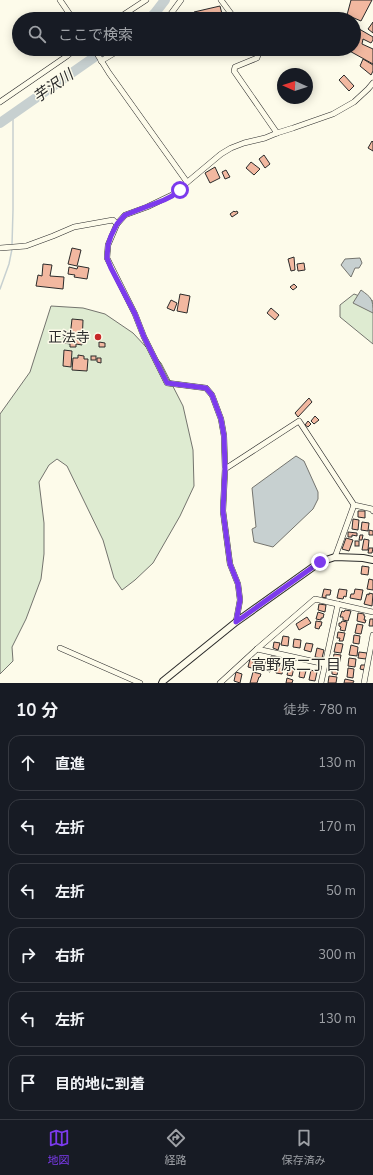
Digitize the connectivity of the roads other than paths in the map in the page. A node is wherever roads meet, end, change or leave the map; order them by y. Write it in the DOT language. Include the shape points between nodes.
graph roads {
  1 [pos="60,0"];
  2 [pos="146,0"];
  3 [pos="180,0"];
  4 [pos="221,0"];
  5 [pos="68,12"];
  6 [pos="128,12"];
  7 [pos="172,12"];
  8 [pos="230,12"];
  9 [pos="67,56"];
  10 [pos="98,56"];
  11 [pos="106,56"];
  12 [pos="258,56"];
  13 [pos="100,59"];
  14 [pos="373,83"];
  15 [pos="0,102"];
  16 [pos="277,133"];
  17 [pos="187,182"];
  18 [pos="117,224"];
  19 [pos="0,248"];
  20 [pos="225,469"];
  21 [pos="354,505"];
  22 [pos="373,511"];
  23 [pos="335,557"];
  24 [pos="373,560"];
  25 [pos="338,604"];
  26 [pos="373,612"];
  27 [pos="236,622"];
  28 [pos="373,635"];
  29 [pos="60,648"];
  30 [pos="257,649"];
  31 [pos="325,664"];
  32 [pos="140,683"];
  33 [pos="162,683"];
  34 [pos="220,683"];
  35 [pos="321,683"];
  36 [pos="364,683"];
  1 -- 5 [label="street"];
  2 -- 6 [label="street"];
  3 -- 7 [label="street"];
  4 -- 8 [label="street"];
  9 -- 15 [label="street"];
  10 -- 13 [label="street"];
  11 -- 13 [label="street"];
  12 -- 16 [label="street" via="235,67 234,71"];
  13 -- 17 [label="street"];
  14 -- 16 [label="street" via="354,102 333,114"];
  16 -- 17 [label="street" via="231,148"];
  17 -- 18 [label="street" via="172,196 125,215"];
  18 -- 19 [label="street" via="112,220 84,224 26,246"];
  18 -- 20 [label="street" via="108,245 107,258 111,268 167,383 206,388 212,395 224,436"];
  20 -- 21 [label="street" via="299,421"];
  20 -- 27 [label="street" via="223,511 230,564 238,584 240,600"];
  21 -- 22 [label="street"];
  21 -- 23 [label="street"];
  23 -- 24 [label="street"];
  23 -- 27 [label="street" via="320,562"];
  25 -- 26 [label="street"];
  25 -- 30 [label="street" via="315,599"];
  25 -- 31 [label="street"];
  27 -- 33 [label="street"];
  28 -- 36 [label="street"];
  29 -- 32 [label="street"];
  30 -- 31 [label="street"];
  30 -- 34 [label="street"];
  31 -- 35 [label="street"];
}
